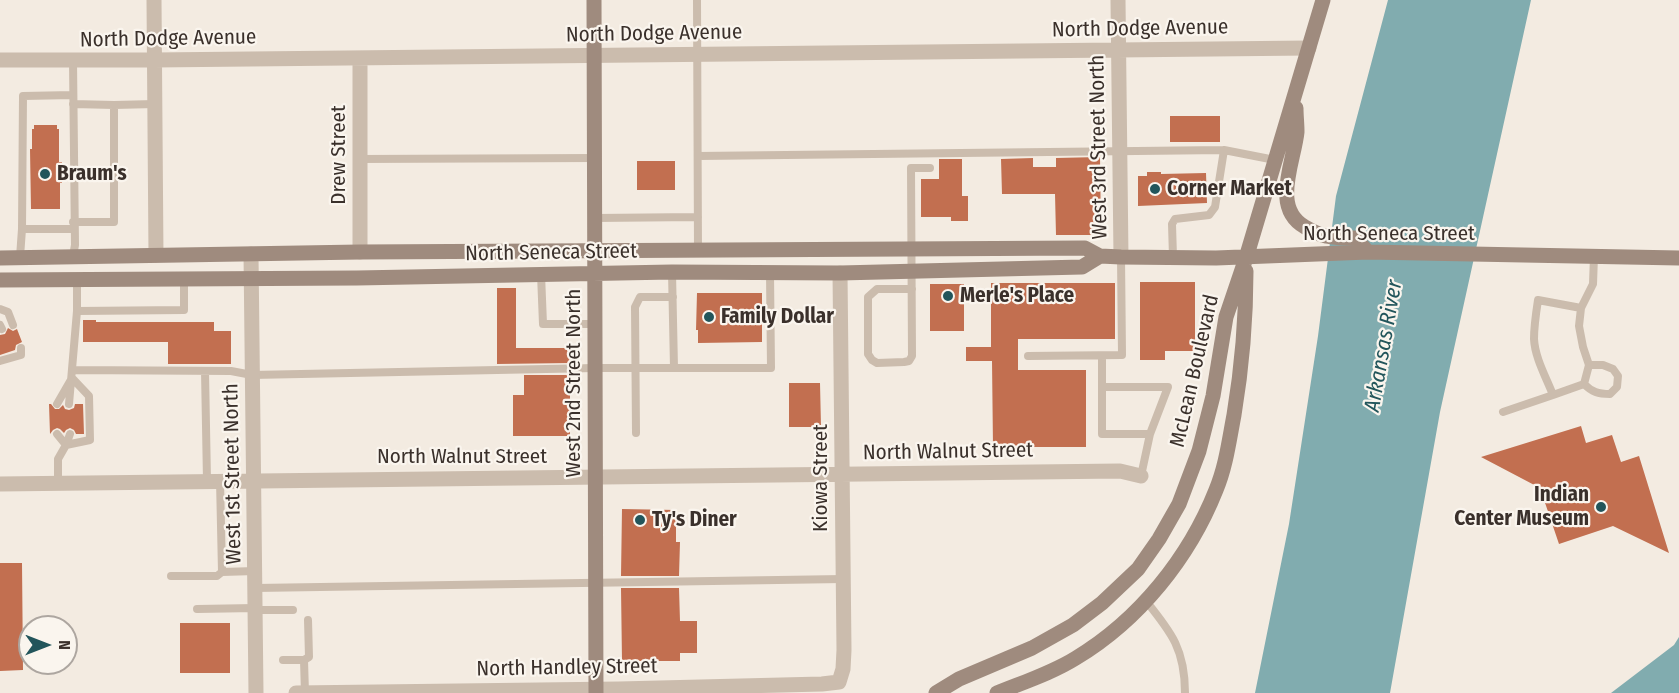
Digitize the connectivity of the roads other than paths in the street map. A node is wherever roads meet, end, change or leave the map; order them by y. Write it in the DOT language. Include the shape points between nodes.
graph roads {
  1 [pos="154,0"];
  2 [pos="594,0"];
  3 [pos="697,0"];
  4 [pos="1118,0"];
  5 [pos="1323,0"];
  6 [pos="1309,48"];
  7 [pos="1118,51"];
  8 [pos="697,55"];
  9 [pos="594,56"];
  10 [pos="360,58"];
  11 [pos="0,60"];
  12 [pos="154,60"];
  13 [pos="73,61"];
  14 [pos="1296,93"];
  15 [pos="73,95"];
  16 [pos="155,104"];
  17 [pos="73,105"];
  18 [pos="114,105"];
  19 [pos="1224,150"];
  20 [pos="1120,152"];
  21 [pos="698,156"];
  22 [pos="595,158"];
  23 [pos="360,159"];
  24 [pos="1275,160"];
  25 [pos="930,168"];
  26 [pos="698,217"];
  27 [pos="595,218"];
  28 [pos="74,225"];
  29 [pos="22,229"];
  30 [pos="912,249"];
  31 [pos="698,250"];
  32 [pos="595,251"];
  33 [pos="360,252"];
  34 [pos="1368,252"];
  35 [pos="251,254"];
  36 [pos="156,255"];
  37 [pos="74,256"];
  38 [pos="1100,256"];
  39 [pos="1594,256"];
  40 [pos="20,257"];
  41 [pos="1121,257"];
  42 [pos="1173,257"];
  43 [pos="0,258"];
  44 [pos="1246,258"];
  45 [pos="1679,258"];
  46 [pos="912,271"];
  47 [pos="672,272"];
  48 [pos="595,273"];
  49 [pos="770,273"];
  50 [pos="840,273"];
  51 [pos="542,274"];
  52 [pos="184,279"];
  53 [pos="252,279"];
  54 [pos="0,280"];
  55 [pos="77,280"];
  56 [pos="912,289"];
  57 [pos="673,297"];
  58 [pos="1581,308"];
  59 [pos="0,309"];
  60 [pos="77,311"];
  61 [pos="595,324"];
  62 [pos="13,325"];
  63 [pos="21,348"];
  64 [pos="1028,356"];
  65 [pos="1102,356"];
  66 [pos="0,361"];
  67 [pos="1589,365"];
  68 [pos="595,368"];
  69 [pos="636,368"];
  70 [pos="674,368"];
  71 [pos="205,371"];
  72 [pos="72,374"];
  73 [pos="252,375"];
  74 [pos="1584,384"];
  75 [pos="1102,387"];
  76 [pos="1553,395"];
  77 [pos="57,404"];
  78 [pos="69,404"];
  79 [pos="1503,412"];
  80 [pos="57,434"];
  81 [pos="70,434"];
  82 [pos="636,434"];
  83 [pos="1150,434"];
  84 [pos="66,445"];
  85 [pos="842,474"];
  86 [pos="1141,476"];
  87 [pos="595,477"];
  88 [pos="254,480"];
  89 [pos="214,481"];
  90 [pos="0,483"];
  91 [pos="58,483"];
  92 [pos="255,571"];
  93 [pos="222,572"];
  94 [pos="171,576"];
  95 [pos="843,579"];
  96 [pos="596,583"];
  97 [pos="255,588"];
  98 [pos="1146,601"];
  99 [pos="197,609"];
  100 [pos="255,609"];
  101 [pos="292,610"];
  102 [pos="308,620"];
  103 [pos="283,660"];
  104 [pos="304,660"];
  105 [pos="838,682"];
  106 [pos="596,691"];
  107 [pos="256,693"];
  108 [pos="296,693"];
  109 [pos="305,693"];
  110 [pos="936,693"];
  111 [pos="997,693"];
  112 [pos="1185,693"];
  1 -- 12 [label="street"];
  2 -- 9 [label="main road, West 2nd Street North"];
  3 -- 8 [label="lane"];
  4 -- 7 [label="street, West 3rd Street North"];
  5 -- 6 [label="main road"];
  6 -- 7 [label="street, North Dodge Avenue"];
  6 -- 14 [label="main road"];
  7 -- 8 [label="street, North Dodge Avenue"];
  7 -- 20 [label="street, West 3rd Street North"];
  8 -- 9 [label="street, North Dodge Avenue"];
  8 -- 21 [label="lane"];
  9 -- 10 [label="street, North Dodge Avenue"];
  9 -- 22 [label="main road, West 2nd Street North"];
  10 -- 12 [label="street, North Dodge Avenue"];
  10 -- 23 [label="street, Drew Street"];
  11 -- 13 [label="street, North Dodge Avenue"];
  12 -- 13 [label="street, North Dodge Avenue"];
  12 -- 16 [label="street"];
  13 -- 15 [label="lane"];
  14 -- 24 [label="main road"];
  14 -- 34 [label="main road" via="1297,131 1286,188 1290,214 1311,231 1327,237 1354,238"];
  15 -- 17 [label="lane"];
  15 -- 29 [label="lane" via="22,96"];
  16 -- 18 [label="lane"];
  16 -- 36 [label="street"];
  17 -- 18 [label="lane"];
  17 -- 28 [label="lane"];
  18 -- 28 [label="lane" via="114,222"];
  19 -- 20 [label="lane"];
  19 -- 24 [label="lane"];
  19 -- 42 [label="lane" via="1215,207 1209,215 1175,219"];
  20 -- 21 [label="lane"];
  20 -- 41 [label="street, West 3rd Street North"];
  21 -- 26 [label="lane"];
  22 -- 23 [label="lane"];
  22 -- 27 [label="main road, West 2nd Street North"];
  23 -- 33 [label="street, Drew Street"];
  24 -- 44 [label="main road"];
  25 -- 30 [label="lane" via="911,168"];
  26 -- 27 [label="lane"];
  26 -- 31 [label="lane"];
  27 -- 32 [label="main road, West 2nd Street North"];
  28 -- 29 [label="lane"];
  28 -- 37 [label="lane"];
  29 -- 40 [label="lane"];
  30 -- 31 [label="main road, North Seneca Street"];
  30 -- 38 [label="main road, North Seneca Street" via="1085,248"];
  30 -- 46 [label="lane"];
  31 -- 32 [label="main road, North Seneca Street"];
  32 -- 33 [label="main road, North Seneca Street"];
  32 -- 48 [label="main road, West 2nd Street North"];
  33 -- 35 [label="main road, North Seneca Street"];
  34 -- 39 [label="main road, North Seneca Street"];
  34 -- 44 [label="main road, North Seneca Street"];
  35 -- 36 [label="main road, North Seneca Street"];
  35 -- 53 [label="street, West 1st Street North"];
  36 -- 37 [label="main road, North Seneca Street"];
  37 -- 40 [label="main road, North Seneca Street"];
  38 -- 41 [label="main road, North Seneca Street"];
  38 -- 46 [label="main road, North Seneca Street" via="1082,267"];
  39 -- 45 [label="main road, North Seneca Street"];
  39 -- 58 [label="lane" via="1593,284"];
  40 -- 43 [label="main road, North Seneca Street"];
  41 -- 42 [label="main road, North Seneca Street"];
  41 -- 65 [label="lane" via="1122,355"];
  42 -- 44 [label="main road, North Seneca Street"];
  44 -- 98 [label="main road, McLean Boulevard" via="1246,315 1227,459 1199,527 1173,569"];
  44 -- 110 [label="main road, McLean Boulevard" via="1226,317 1199,451 1179,504 1138,569 1073,625"];
  46 -- 50 [label="main road, North Seneca Street"];
  46 -- 56 [label="lane"];
  47 -- 48 [label="main road, North Seneca Street"];
  47 -- 49 [label="main road, North Seneca Street"];
  47 -- 57 [label="lane"];
  48 -- 51 [label="main road, North Seneca Street"];
  48 -- 61 [label="main road, West 2nd Street North"];
  49 -- 50 [label="main road, North Seneca Street"];
  49 -- 70 [label="lane" via="771,368"];
  50 -- 85 [label="street, Kiowa Street"];
  51 -- 53 [label="main road, North Seneca Street"];
  51 -- 61 [label="lane" via="543,324"];
  52 -- 53 [label="main road, North Seneca Street"];
  52 -- 55 [label="main road, North Seneca Street"];
  52 -- 60 [label="lane" via="184,310"];
  53 -- 73 [label="street, West 1st Street North"];
  54 -- 55 [label="main road, North Seneca Street"];
  55 -- 60 [label="lane"];
  56 -- 56 [label="lane" via="912,356 909,361 877,363 868,354 868,297 877,289"];
  57 -- 69 [label="lane" via="640,297 635,308"];
  57 -- 70 [label="lane"];
  58 -- 67 [label="lane" via="1580,326"];
  58 -- 76 [label="lane" via="1538,300 1534,342"];
  59 -- 62 [label="lane" via="8,312"];
  60 -- 72 [label="lane"];
  61 -- 68 [label="main road, West 2nd Street North"];
  63 -- 66 [label="lane" via="21,354"];
  64 -- 65 [label="lane"];
  65 -- 75 [label="lane"];
  67 -- 74 [label="lane"];
  67 -- 74 [label="lane" via="1613,369 1618,376 1617,387 1610,394 1602,394 1592,392"];
  68 -- 69 [label="lane"];
  68 -- 73 [label="lane"];
  68 -- 87 [label="main road, West 2nd Street North"];
  69 -- 70 [label="lane"];
  69 -- 82 [label="lane"];
  71 -- 72 [label="lane"];
  71 -- 73 [label="lane"];
  71 -- 89 [label="lane"];
  72 -- 77 [label="lane"];
  72 -- 78 [label="lane"];
  72 -- 84 [label="lane" via="89,396 90,440"];
  73 -- 88 [label="street, West 1st Street North"];
  74 -- 76 [label="lane"];
  75 -- 83 [label="lane" via="1102,434"];
  75 -- 83 [label="lane" via="1168,387"];
  76 -- 79 [label="lane"];
  80 -- 84 [label="lane"];
  81 -- 84 [label="lane"];
  83 -- 86 [label="lane"];
  84 -- 91 [label="lane" via="57,459"];
  85 -- 86 [label="street, North Walnut Street" via="1120,471"];
  85 -- 87 [label="street, North Walnut Street"];
  85 -- 95 [label="street, Kiowa Street"];
  87 -- 88 [label="street, North Walnut Street"];
  87 -- 96 [label="main road, West 2nd Street North"];
  88 -- 89 [label="street, North Walnut Street"];
  88 -- 92 [label="street, West 1st Street North"];
  89 -- 91 [label="street, North Walnut Street"];
  89 -- 93 [label="lane"];
  90 -- 91 [label="street, North Walnut Street"];
  92 -- 93 [label="lane"];
  92 -- 97 [label="street, West 1st Street North"];
  93 -- 94 [label="lane" via="217,576"];
  95 -- 96 [label="lane"];
  95 -- 105 [label="street, Kiowa Street" via="844,650"];
  96 -- 97 [label="lane"];
  96 -- 106 [label="main road, West 2nd Street North"];
  97 -- 100 [label="street, West 1st Street North"];
  98 -- 111 [label="main road, McLean Boulevard" via="1075,659"];
  98 -- 112 [label="lane" via="1178,647 1185,672"];
  99 -- 100 [label="lane"];
  100 -- 101 [label="lane"];
  100 -- 107 [label="street, West 1st Street North"];
  102 -- 104 [label="lane" via="309,657"];
  103 -- 104 [label="lane"];
  104 -- 109 [label="lane"];
  105 -- 106 [label="street, North Handley Street"];
  106 -- 109 [label="street, North Handley Street"];
  108 -- 109 [label="street, North Handley Street"];
}
